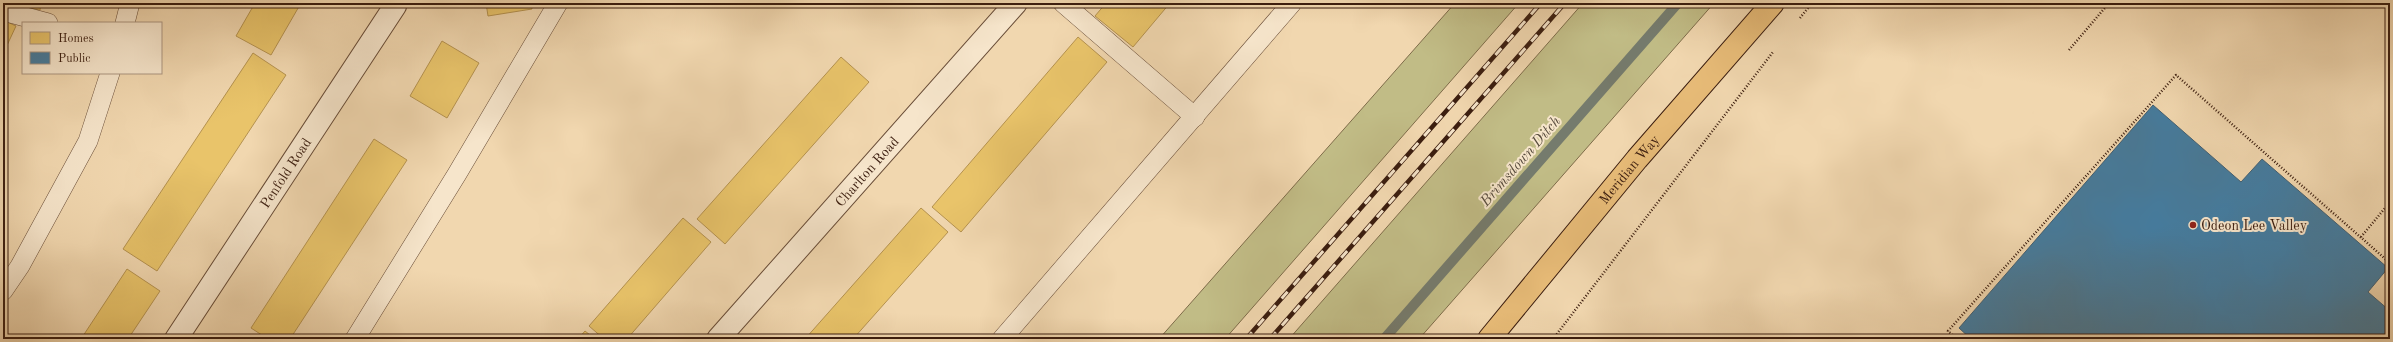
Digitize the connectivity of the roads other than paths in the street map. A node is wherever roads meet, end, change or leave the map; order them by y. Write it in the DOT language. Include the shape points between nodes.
graph roads {
  1 [pos="130,3"];
  2 [pos="558,3"];
  3 [pos="1016,3"];
  4 [pos="1063,3"];
  5 [pos="1292,3"];
  6 [pos="1773,3"];
  7 [pos="395,6"];
  8 [pos="3,11"];
  9 [pos="44,22"];
  10 [pos="125,22"];
  11 [pos="110,74"];
  12 [pos="1195,116"];
  13 [pos="3,291"];
  14 [pos="176,339"];
  15 [pos="355,339"];
  16 [pos="718,339"];
  17 [pos="1002,339"];
  18 [pos="1489,339"];
  1 -- 10 [label="lane"];
  2 -- 15 [label="lane"];
  3 -- 16 [label="street, Charlton Road"];
  4 -- 12 [label="lane"];
  5 -- 12 [label="lane"];
  6 -- 18 [label="main road, Meridian Way" via="1638,159"];
  7 -- 14 [label="street, Penfold Road"];
  8 -- 9 [label="lane"];
  11 -- 13 [label="lane" via="88,141 20,266"];
  12 -- 17 [label="lane"];
}
